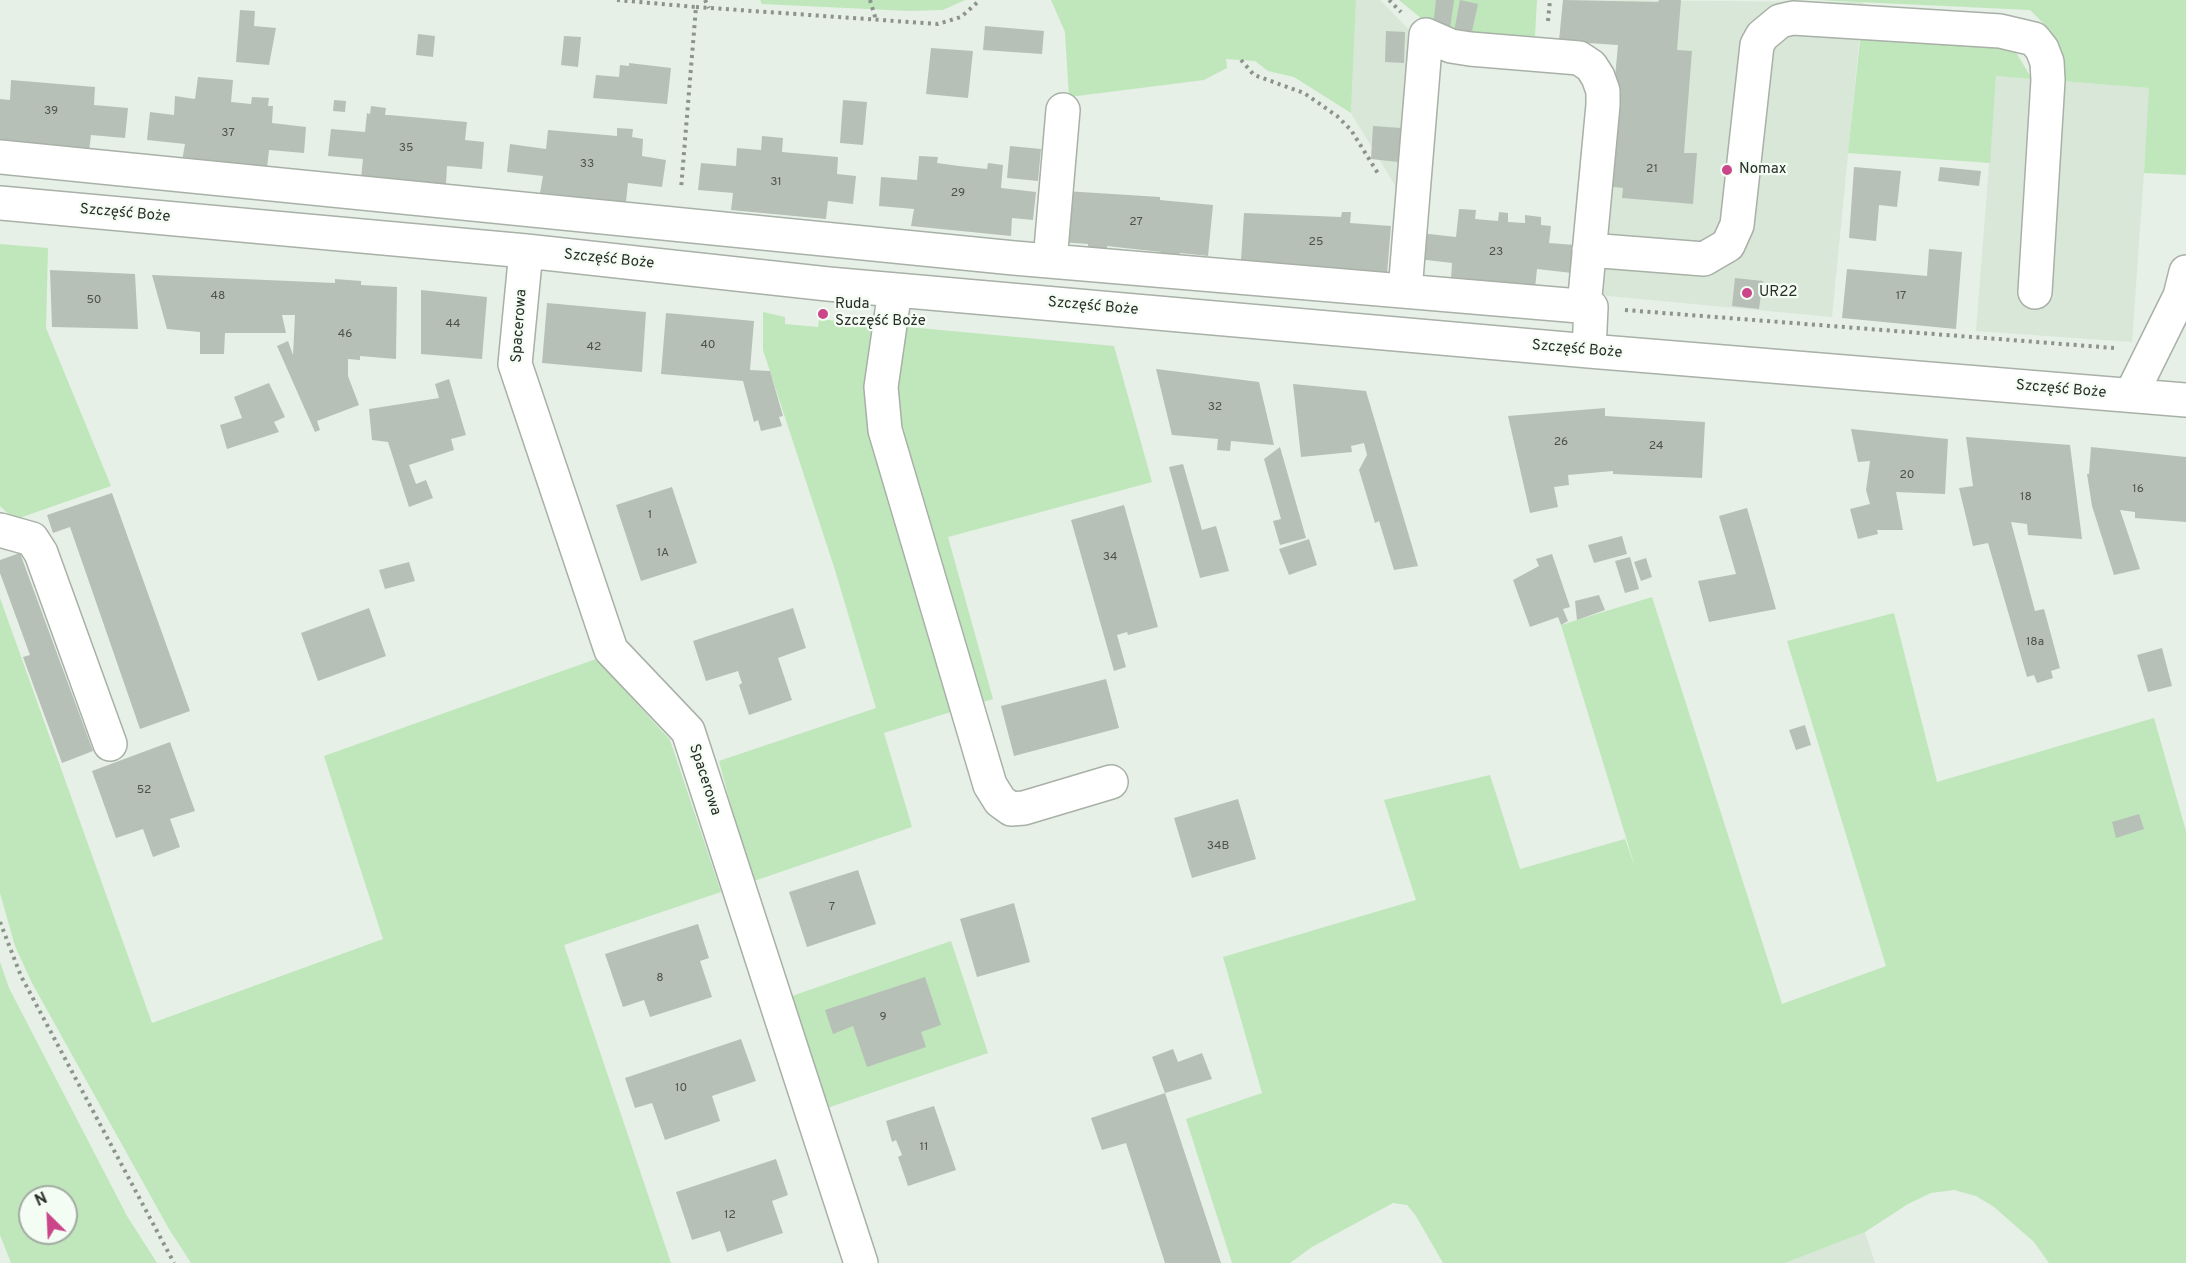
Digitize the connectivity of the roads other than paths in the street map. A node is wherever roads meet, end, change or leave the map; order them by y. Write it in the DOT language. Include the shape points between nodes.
graph roads {
  1 [pos="1063,110"];
  2 [pos="0,157"];
  3 [pos="0,203"];
  4 [pos="1589,250"];
  5 [pos="526,251"];
  6 [pos="1050,261"];
  7 [pos="2186,272"];
  8 [pos="895,290"];
  9 [pos="1405,291"];
  10 [pos="2035,292"];
  11 [pos="1588,307"];
  12 [pos="1589,351"];
  13 [pos="2130,395"];
  14 [pos="2186,400"];
  15 [pos="0,530"];
  16 [pos="110,744"];
  17 [pos="1111,782"];
  18 [pos="861,1263"];
  1 -- 6 [label="street"];
  2 -- 6 [label="street"];
  3 -- 5 [label="street, Szczęść Boże"];
  4 -- 9 [label="street" via="1603,98 1591,66 1579,58 1451,46 1426,35"];
  4 -- 10 [label="street" via="1704,259 1728,245 1737,225 1757,45 1761,36 1780,21 1793,18 2000,32 2034,39 2046,62"];
  4 -- 11 [label="street"];
  5 -- 8 [label="street, Szczęść Boże"];
  5 -- 18 [label="street, Spacerowa" via="515,364 611,650 688,731"];
  6 -- 9 [label="street"];
  7 -- 13 [label="street" via="2180,296"];
  8 -- 12 [label="street, Szczęść Boże"];
  8 -- 17 [label="street" via="881,387 885,430 990,785 1000,801 1011,808"];
  9 -- 11 [label="street"];
  11 -- 12 [label="street"];
  12 -- 13 [label="street, Szczęść Boże"];
  13 -- 14 [label="street, Szczęść Boże"];
  15 -- 16 [label="street" via="32,539 41,553"];
}
